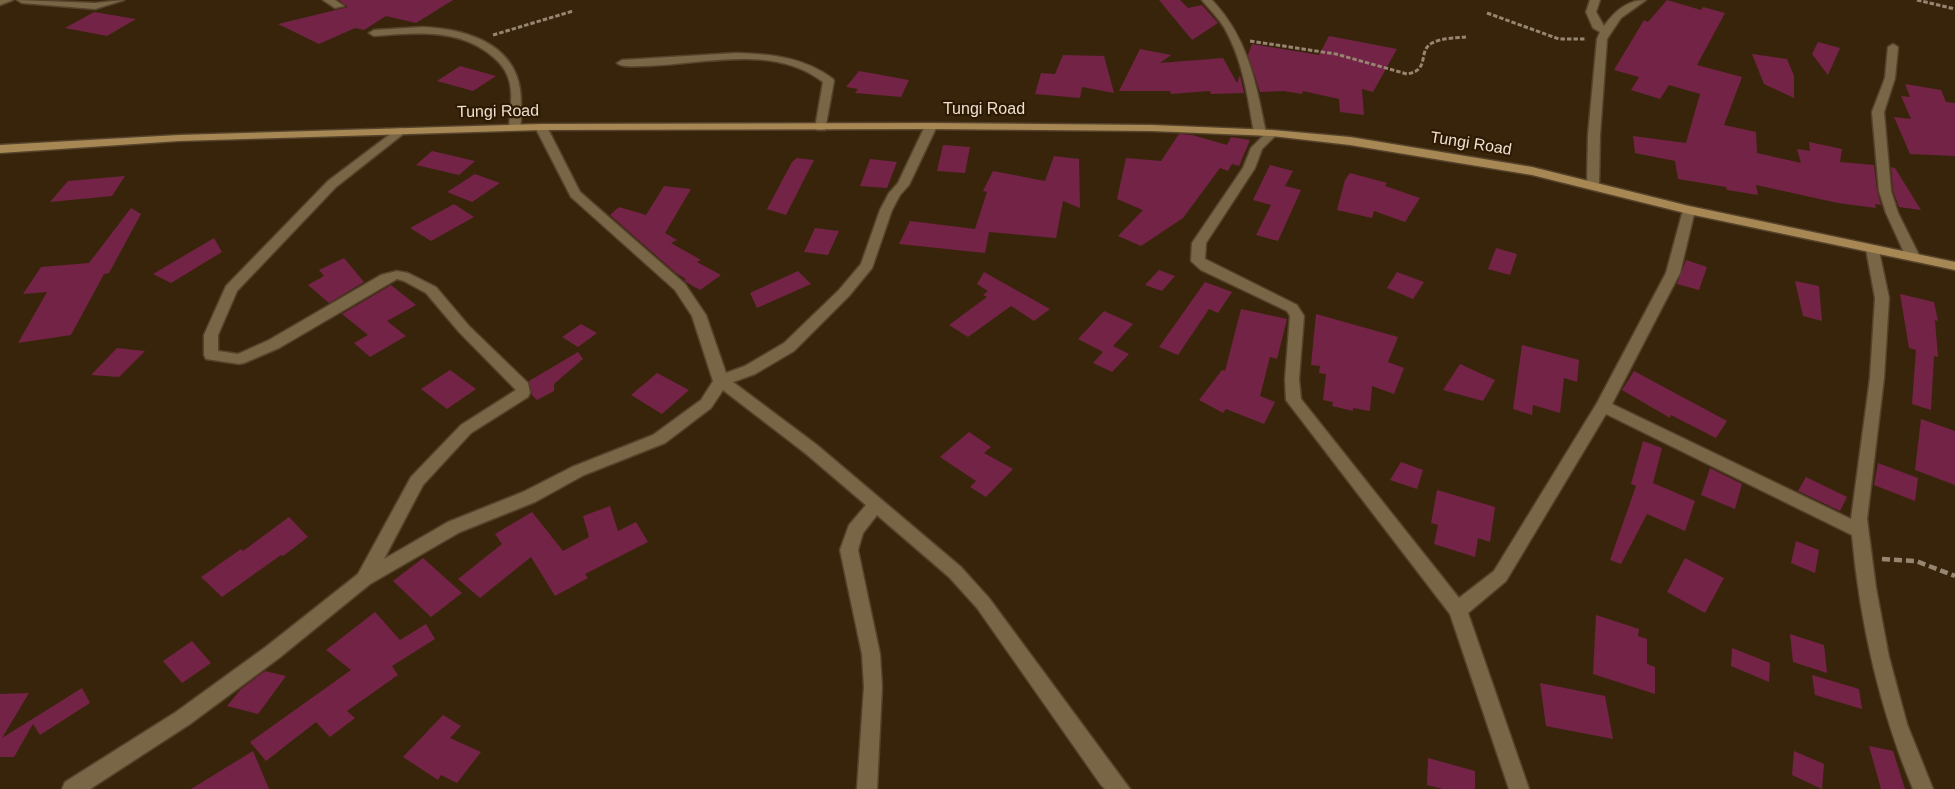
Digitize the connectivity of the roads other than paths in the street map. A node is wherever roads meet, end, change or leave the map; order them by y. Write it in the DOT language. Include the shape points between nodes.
graph roads {
  1 [pos="8,0"];
  2 [pos="22,0"];
  3 [pos="119,0"];
  4 [pos="328,0"];
  5 [pos="1206,0"];
  6 [pos="1595,0"];
  7 [pos="1641,0"];
  8 [pos="0,2"];
  9 [pos="339,6"];
  10 [pos="374,33"];
  11 [pos="1603,34"];
  12 [pos="1893,47"];
  13 [pos="622,63"];
  14 [pos="931,126"];
  15 [pos="515,128"];
  16 [pos="541,128"];
  17 [pos="821,128"];
  18 [pos="401,131"];
  19 [pos="1266,133"];
  20 [pos="0,149"];
  21 [pos="1593,185"];
  22 [pos="1689,210"];
  23 [pos="1873,249"];
  24 [pos="1913,256"];
  25 [pos="1955,266"];
  26 [pos="721,381"];
  27 [pos="1603,406"];
  28 [pos="875,506"];
  29 [pos="1860,531"];
  30 [pos="364,579"];
  31 [pos="1458,610"];
  32 [pos="72,789"];
  33 [pos="867,789"];
  34 [pos="1120,789"];
  35 [pos="1520,789"];
  36 [pos="1923,789"];
  1 -- 8 [label="street"];
  2 -- 3 [label="street" via="95,6"];
  4 -- 9 [label="street"];
  5 -- 19 [label="street" via="1238,39"];
  6 -- 11 [label="street" via="1591,12"];
  7 -- 11 [label="street" via="1617,15"];
  10 -- 15 [label="street" via="432,30 489,47 507,64 515,81"];
  11 -- 21 [label="street"];
  12 -- 24 [label="street" via="1890,78 1878,112 1885,190"];
  13 -- 17 [label="street" via="721,57 778,59 798,64 819,71 829,81"];
  14 -- 17 [label="main road, Tungi Road"];
  14 -- 19 [label="main road, Tungi Road"];
  14 -- 26 [label="street" via="903,185 886,210 867,265 844,293 789,347 750,370"];
  15 -- 16 [label="main road, Tungi Road"];
  15 -- 18 [label="main road, Tungi Road"];
  16 -- 17 [label="main road, Tungi Road"];
  16 -- 26 [label="street" via="575,194 680,287 699,315"];
  18 -- 20 [label="main road, Tungi Road"];
  18 -- 30 [label="street" via="332,184 231,289 211,335 211,355 239,359 274,344 386,278 402,275 431,290 523,387 523,393 466,429 417,481"];
  19 -- 21 [label="main road, Tungi Road" via="1362,143"];
  19 -- 31 [label="street" via="1249,168 1199,243 1198,261 1292,308 1297,316 1294,400"];
  21 -- 22 [label="main road, Tungi Road"];
  22 -- 23 [label="main road, Tungi Road"];
  22 -- 27 [label="street" via="1673,273"];
  23 -- 24 [label="main road, Tungi Road"];
  23 -- 29 [label="street" via="1881,298 1877,378"];
  24 -- 25 [label="main road, Tungi Road"];
  26 -- 28 [label="street" via="811,449"];
  26 -- 30 [label="street" via="706,404 659,439 454,527"];
  27 -- 29 [label="street"];
  27 -- 31 [label="street" via="1500,576"];
  28 -- 33 [label="street" via="855,530 849,550 871,654"];
  28 -- 34 [label="street" via="936,554 983,603 1108,778"];
  29 -- 36 [label="street" via="1866,590 1883,675"];
  30 -- 32 [label="street" via="183,718"];
  31 -- 35 [label="street"];
}
